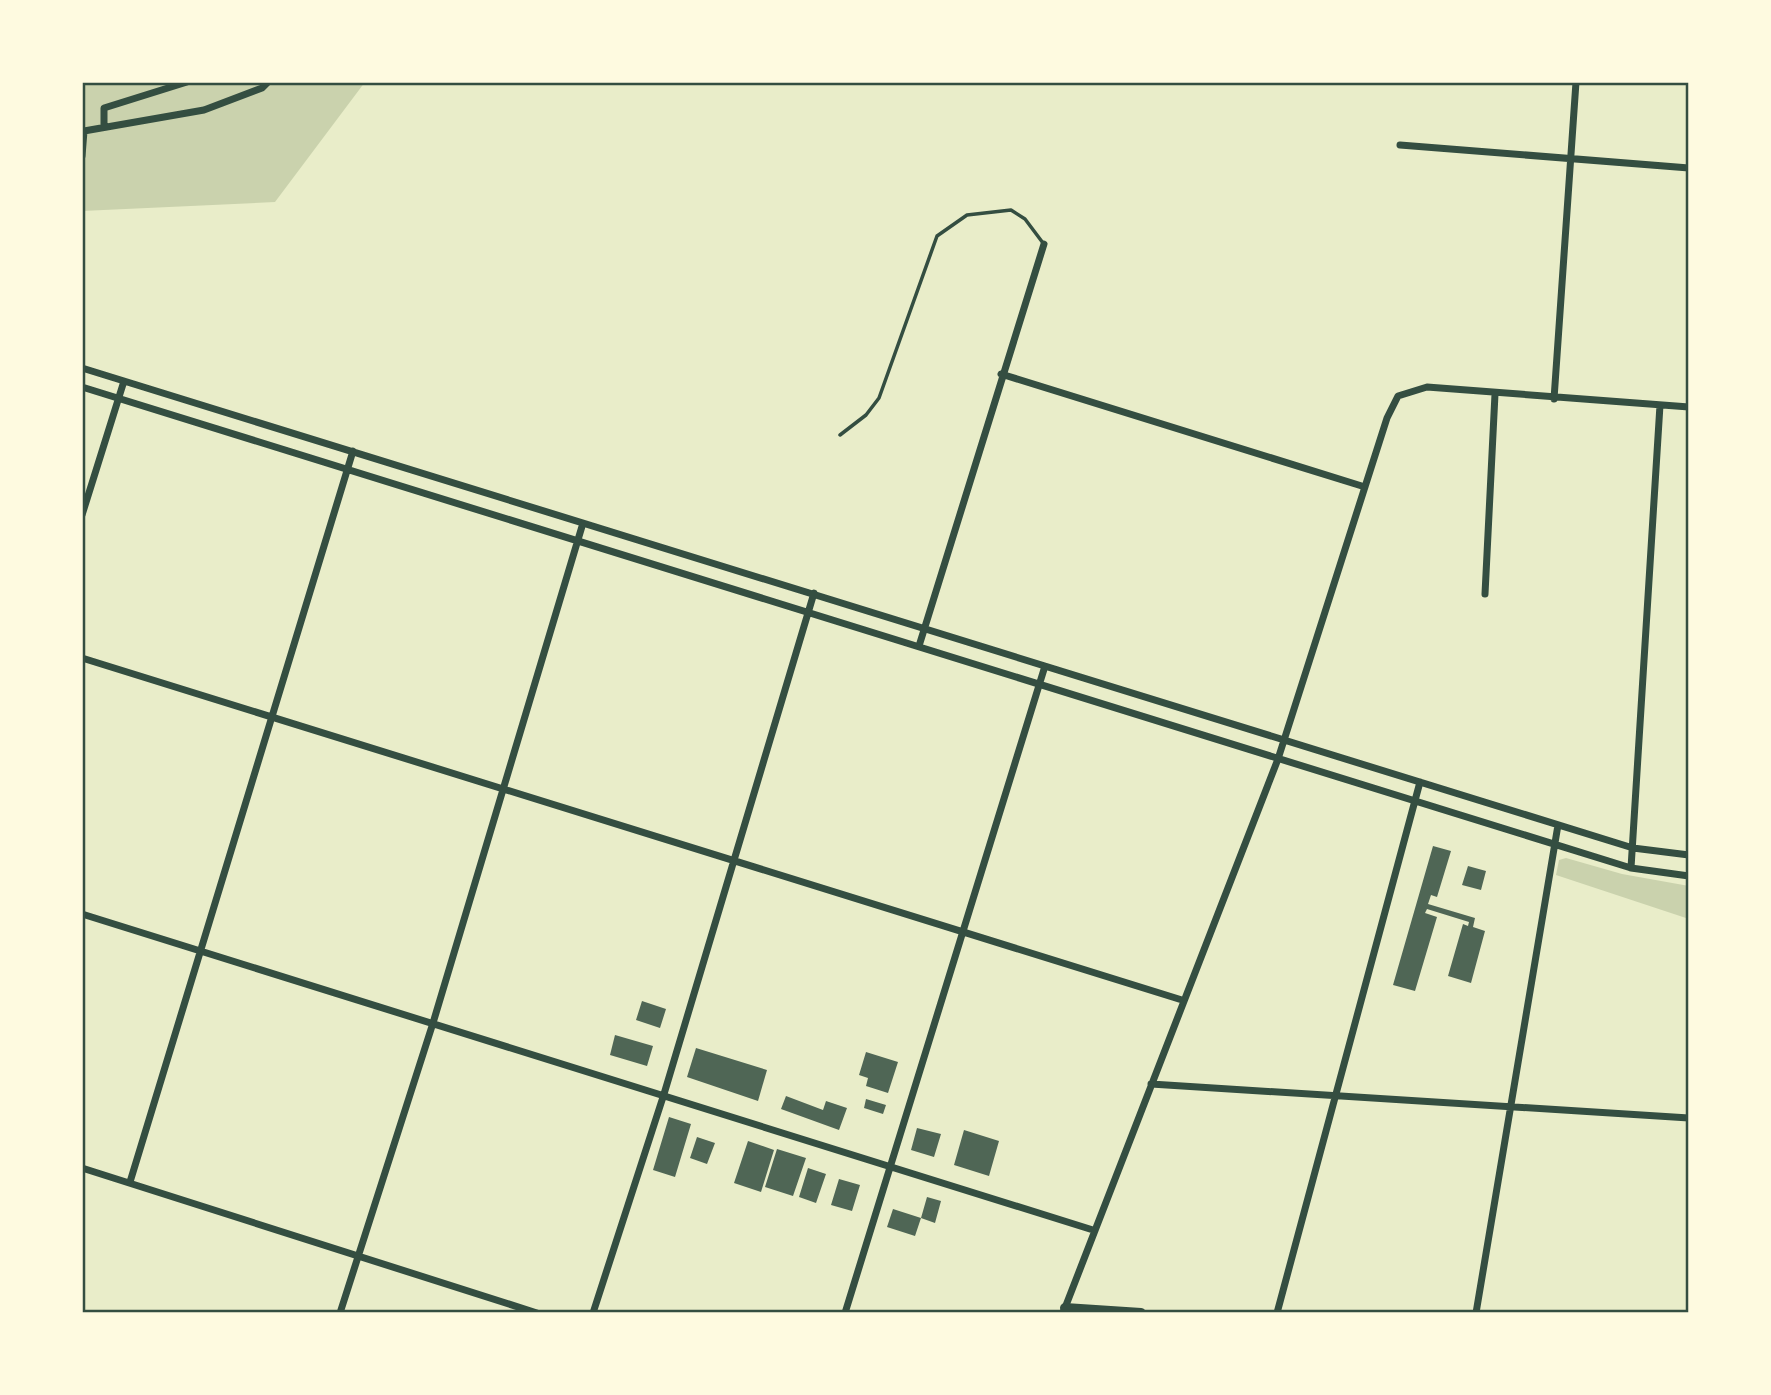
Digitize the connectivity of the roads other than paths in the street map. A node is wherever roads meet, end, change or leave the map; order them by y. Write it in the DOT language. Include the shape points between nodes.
graph roads {
  1 [pos="187,82"];
  2 [pos="268,82"];
  3 [pos="1576,82"];
  4 [pos="104,127"];
  5 [pos="1400,145"];
  6 [pos="82,156"];
  7 [pos="1571,159"];
  8 [pos="1689,167"];
  9 [pos="1044,244"];
  10 [pos="82,368"];
  11 [pos="1001,374"];
  12 [pos="124,381"];
  13 [pos="82,387"];
  14 [pos="1495,394"];
  15 [pos="118,398"];
  16 [pos="1554,399"];
  17 [pos="1660,405"];
  18 [pos="1689,407"];
  19 [pos="839,435"];
  20 [pos="353,451"];
  21 [pos="348,468"];
  22 [pos="1365,487"];
  23 [pos="82,515"];
  24 [pos="583,523"];
  25 [pos="579,539"];
  26 [pos="814,593"];
  27 [pos="1485,594"];
  28 [pos="809,611"];
  29 [pos="924,629"];
  30 [pos="919,646"];
  31 [pos="82,659"];
  32 [pos="1045,666"];
  33 [pos="1040,683"];
  34 [pos="270,716"];
  35 [pos="1284,741"];
  36 [pos="1278,759"];
  37 [pos="1420,782"];
  38 [pos="503,789"];
  39 [pos="1415,800"];
  40 [pos="1558,825"];
  41 [pos="1553,843"];
  42 [pos="1633,848"];
  43 [pos="1689,855"];
  44 [pos="732,861"];
  45 [pos="1631,869"];
  46 [pos="1689,876"];
  47 [pos="82,914"];
  48 [pos="962,930"];
  49 [pos="203,952"];
  50 [pos="1182,1000"];
  51 [pos="433,1023"];
  52 [pos="1151,1084"];
  53 [pos="664,1094"];
  54 [pos="1336,1094"];
  55 [pos="1513,1107"];
  56 [pos="1689,1118"];
  57 [pos="889,1166"];
  58 [pos="82,1168"];
  59 [pos="130,1182"];
  60 [pos="1093,1230"];
  61 [pos="359,1258"];
  62 [pos="1064,1310"];
  63 [pos="340,1313"];
  64 [pos="537,1313"];
  65 [pos="593,1313"];
  66 [pos="845,1313"];
  67 [pos="1141,1313"];
  68 [pos="1277,1313"];
  69 [pos="1476,1313"];
  1 -- 4 [label="street" via="104,108"];
  2 -- 4 [label="street" via="204,110"];
  3 -- 7 [label="street"];
  4 -- 6 [label="street" via="84,131"];
  5 -- 7 [label="street"];
  7 -- 8 [label="street"];
  7 -- 16 [label="street"];
  9 -- 11 [label="street"];
  9 -- 19 [label="lane" via="1025,219 1011,210 967,215 937,236 879,398 866,415"];
  10 -- 12 [label="street"];
  11 -- 22 [label="street"];
  11 -- 29 [label="street"];
  12 -- 15 [label="street"];
  12 -- 20 [label="street"];
  13 -- 15 [label="street"];
  14 -- 16 [label="street"];
  14 -- 22 [label="street" via="1427,387 1398,396"];
  14 -- 27 [label="street"];
  15 -- 21 [label="street"];
  15 -- 23 [label="street"];
  16 -- 17 [label="street"];
  17 -- 18 [label="street"];
  17 -- 42 [label="street"];
  20 -- 21 [label="street"];
  20 -- 24 [label="street"];
  21 -- 25 [label="street"];
  21 -- 34 [label="street"];
  22 -- 35 [label="street"];
  24 -- 25 [label="street"];
  24 -- 26 [label="street"];
  25 -- 28 [label="street"];
  25 -- 38 [label="street"];
  26 -- 28 [label="street"];
  26 -- 29 [label="street"];
  28 -- 30 [label="street"];
  28 -- 44 [label="street"];
  29 -- 30 [label="street"];
  29 -- 32 [label="street"];
  30 -- 33 [label="street"];
  31 -- 34 [label="street"];
  32 -- 33 [label="street"];
  32 -- 35 [label="street"];
  33 -- 36 [label="street"];
  33 -- 48 [label="street"];
  34 -- 38 [label="street"];
  34 -- 49 [label="street"];
  35 -- 36 [label="street"];
  35 -- 37 [label="street"];
  36 -- 39 [label="street"];
  36 -- 50 [label="street"];
  37 -- 39 [label="street"];
  37 -- 40 [label="street"];
  38 -- 44 [label="street"];
  38 -- 51 [label="street"];
  39 -- 41 [label="street"];
  39 -- 54 [label="street"];
  40 -- 41 [label="street"];
  40 -- 42 [label="street"];
  41 -- 45 [label="street"];
  41 -- 55 [label="street"];
  42 -- 43 [label="street"];
  42 -- 45 [label="street"];
  44 -- 48 [label="street"];
  44 -- 53 [label="street"];
  45 -- 46 [label="street"];
  47 -- 49 [label="street"];
  48 -- 50 [label="street"];
  48 -- 57 [label="street"];
  49 -- 51 [label="street"];
  49 -- 59 [label="street"];
  50 -- 52 [label="street"];
  51 -- 53 [label="street"];
  51 -- 61 [label="street"];
  52 -- 54 [label="street"];
  52 -- 60 [label="street"];
  53 -- 57 [label="street"];
  53 -- 65 [label="street"];
  54 -- 55 [label="street"];
  54 -- 68 [label="street"];
  55 -- 56 [label="street"];
  55 -- 69 [label="street"];
  57 -- 60 [label="street"];
  57 -- 66 [label="street"];
  58 -- 59 [label="street"];
  59 -- 61 [label="street"];
  60 -- 62 [label="street"];
  61 -- 63 [label="street"];
  61 -- 64 [label="street"];
  62 -- 67 [label="street"];
}
